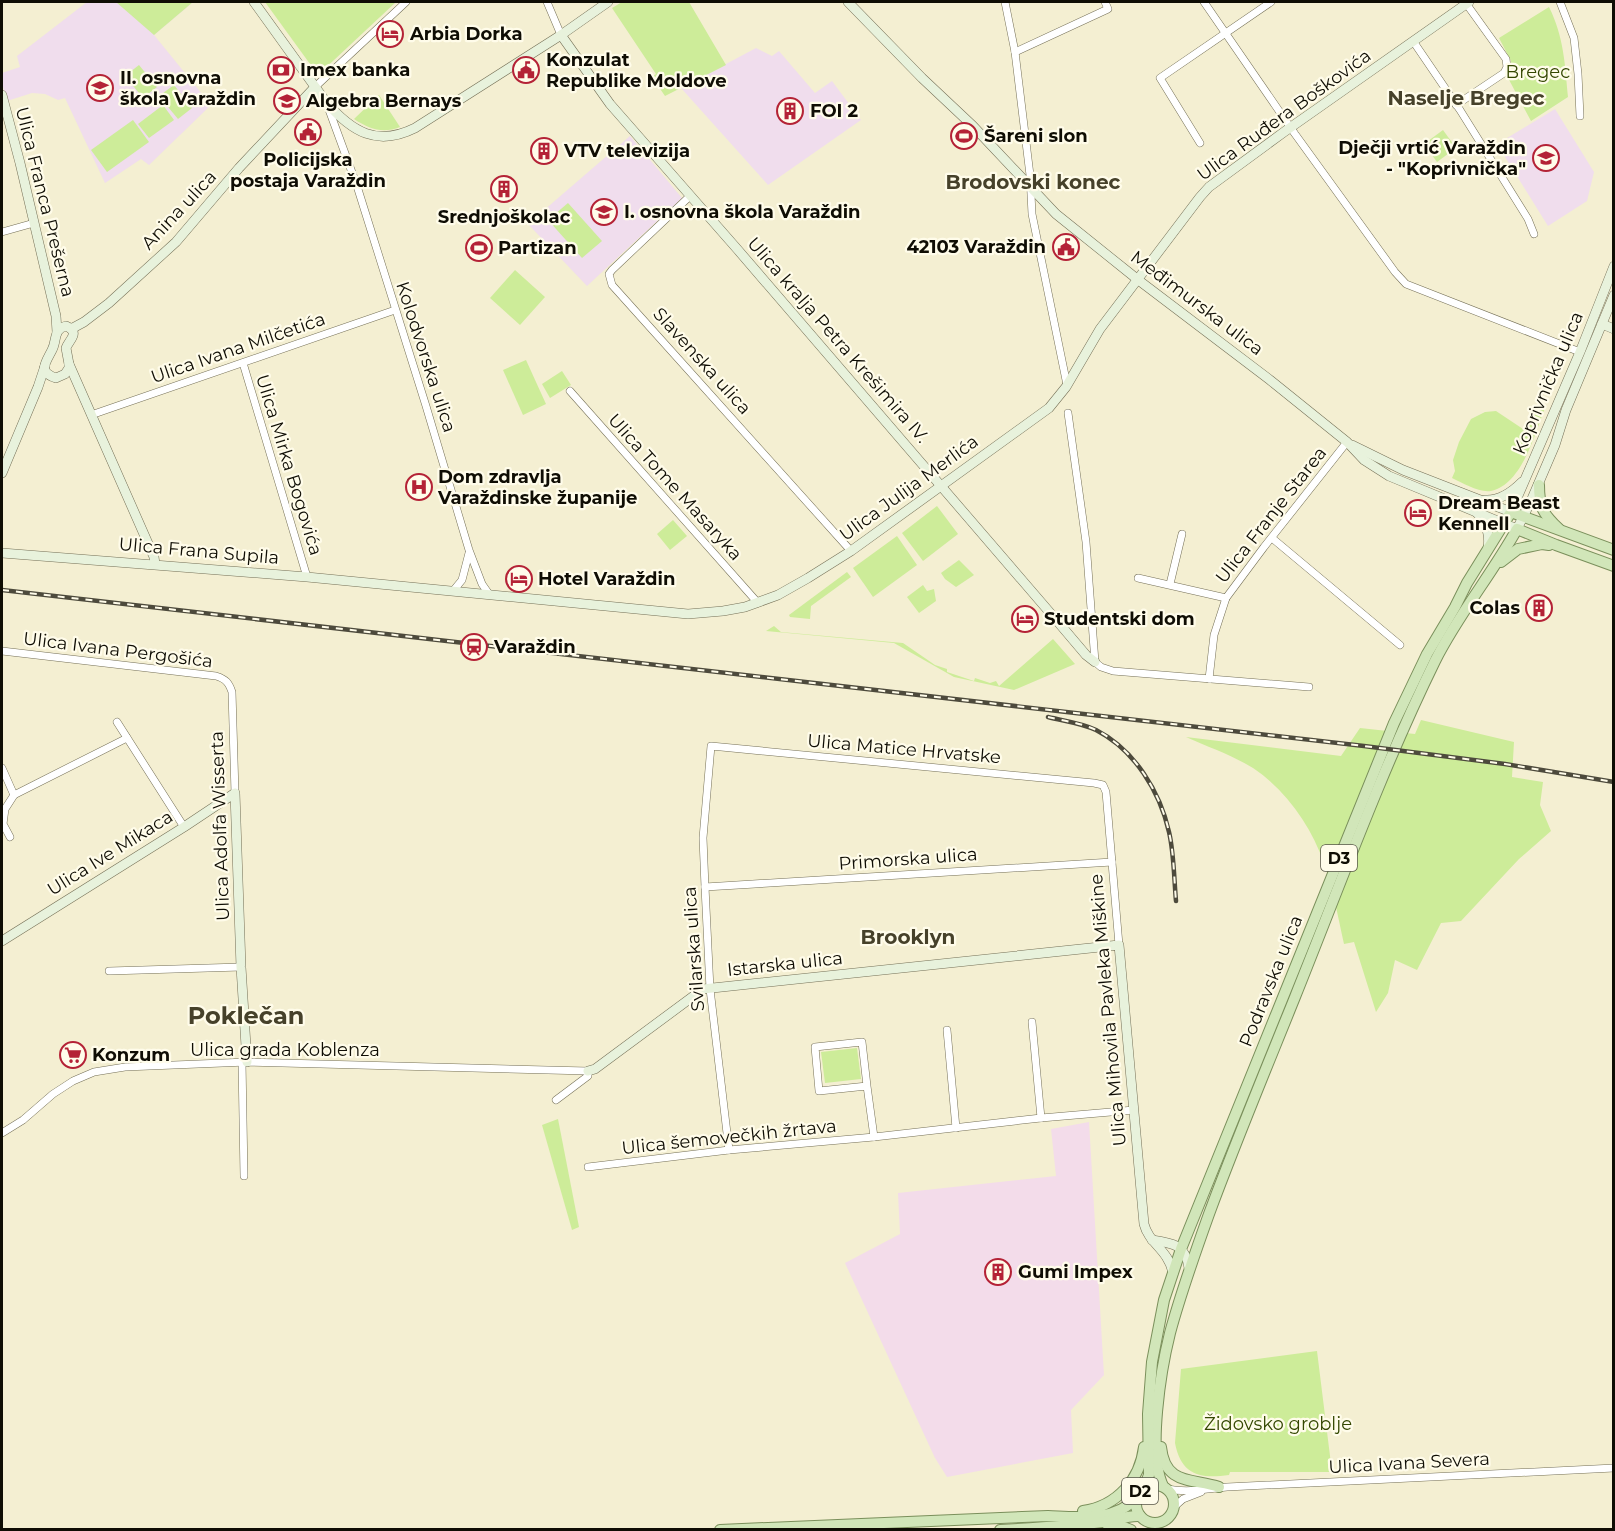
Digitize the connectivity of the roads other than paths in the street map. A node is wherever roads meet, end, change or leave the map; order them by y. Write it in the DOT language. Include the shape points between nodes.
graph roads {
  1 [pos="254,2"];
  2 [pos="406,2"];
  3 [pos="547,2"];
  4 [pos="609,2"];
  5 [pos="848,2"];
  6 [pos="1005,2"];
  7 [pos="1105,2"];
  8 [pos="1204,2"];
  9 [pos="1271,2"];
  10 [pos="1467,2"];
  11 [pos="1560,2"];
  12 [pos="1226,34"];
  13 [pos="561,35"];
  14 [pos="1413,41"];
  15 [pos="1015,52"];
  16 [pos="315,87"];
  17 [pos="2,96"];
  18 [pos="326,102"];
  19 [pos="1456,105"];
  20 [pos="1580,116"];
  21 [pos="1290,127"];
  22 [pos="1200,143"];
  23 [pos="1030,186"];
  24 [pos="690,196"];
  25 [pos="34,223"];
  26 [pos="2,232"];
  27 [pos="1534,234"];
  28 [pos="1614,266"];
  29 [pos="1137,279"];
  30 [pos="1614,295"];
  31 [pos="394,310"];
  32 [pos="1602,324"];
  33 [pos="1614,329"];
  34 [pos="67,331"];
  35 [pos="1580,352"];
  36 [pos="243,363"];
  37 [pos="69,364"];
  38 [pos="45,366"];
  39 [pos="58,377"];
  40 [pos="77,383"];
  41 [pos="1067,385"];
  42 [pos="38,387"];
  43 [pos="570,391"];
  44 [pos="1068,413"];
  45 [pos="91,414"];
  46 [pos="1347,442"];
  47 [pos="2,473"];
  48 [pos="1526,478"];
  49 [pos="1539,485"];
  50 [pos="940,486"];
  51 [pos="1479,500"];
  52 [pos="1473,509"];
  53 [pos="1510,512"];
  54 [pos="1523,517"];
  55 [pos="1504,523"];
  56 [pos="1517,529"];
  57 [pos="1564,533"];
  58 [pos="1182,534"];
  59 [pos="1272,538"];
  60 [pos="1556,545"];
  61 [pos="2,546"];
  62 [pos="1488,549"];
  63 [pos="469,550"];
  64 [pos="1614,550"];
  65 [pos="851,551"];
  66 [pos="2,553"];
  67 [pos="12,553"];
  68 [pos="155,564"];
  69 [pos="1495,565"];
  70 [pos="1614,566"];
  71 [pos="307,577"];
  72 [pos="1138,578"];
  73 [pos="1170,584"];
  74 [pos="453,591"];
  75 [pos="489,594"];
  76 [pos="1226,598"];
  77 [pos="758,603"];
  78 [pos="1400,645"];
  79 [pos="2,651"];
  80 [pos="1095,662"];
  81 [pos="1209,679"];
  82 [pos="229,683"];
  83 [pos="1309,687"];
  84 [pos="117,722"];
  85 [pos="128,738"];
  86 [pos="711,746"];
  87 [pos="2,768"];
  88 [pos="1094,783"];
  89 [pos="235,793"];
  90 [pos="14,795"];
  91 [pos="184,827"];
  92 [pos="10,837"];
  93 [pos="1112,862"];
  94 [pos="705,887"];
  95 [pos="2,941"];
  96 [pos="1119,945"];
  97 [pos="241,967"];
  98 [pos="109,971"];
  99 [pos="710,989"];
  100 [pos="1032,1022"];
  101 [pos="947,1030"];
  102 [pos="244,1062"];
  103 [pos="588,1071"];
  104 [pos="867,1086"];
  105 [pos="556,1100"];
  106 [pos="1134,1110"];
  107 [pos="1041,1118"];
  108 [pos="956,1128"];
  109 [pos="2,1133"];
  110 [pos="874,1137"];
  111 [pos="729,1150"];
  112 [pos="588,1167"];
  113 [pos="244,1176"];
  114 [pos="1189,1230"];
  115 [pos="1152,1240"];
  116 [pos="1168,1242"];
  117 [pos="1181,1249"];
  118 [pos="1190,1268"];
  119 [pos="1173,1273"];
  120 [pos="1153,1414"];
  121 [pos="1614,1468"];
  122 [pos="1144,1487"];
  123 [pos="1220,1487"];
  124 [pos="1165,1488"];
  125 [pos="1206,1490"];
  126 [pos="1136,1498"];
  127 [pos="1174,1507"];
  128 [pos="1048,1516"];
  129 [pos="1142,1518"];
  130 [pos="1163,1525"];
  131 [pos="1060,1526"];
  132 [pos="720,1530"];
  133 [pos="1000,1530"];
  134 [pos="1131,1530"];
  135 [pos="1151,1530"];
  1 -- 16 [label="main road"];
  2 -- 16 [label="street"];
  3 -- 13 [label="street"];
  4 -- 13 [label="main road"];
  5 -- 23 [label="main road, Međimurska ulica"];
  6 -- 15 [label="street"];
  7 -- 15 [label="street" via="1108,9"];
  8 -- 12 [label="street"];
  9 -- 12 [label="street"];
  10 -- 14 [label="main road, Ulica Ruđera Boškovića"];
  10 -- 19 [label="street, Ulica Ruđera Boškovića" via="1506,59 1507,67 1504,73"];
  11 -- 20 [label="street" via="1574,38"];
  12 -- 21 [label="street"];
  12 -- 22 [label="street" via="1160,78"];
  13 -- 18 [label="main road" via="416,128 395,136 363,133 339,117"];
  13 -- 24 [label="main road, Ulica kralja Petra Krešimira IV." via="610,104"];
  14 -- 19 [label="street"];
  14 -- 21 [label="main road, Ulica Ruđera Boškovića"];
  15 -- 23 [label="street"];
  16 -- 18 [label="main road"];
  16 -- 34 [label="main road, Anina ulica" via="176,242 109,303"];
  17 -- 25 [label="main road, Ulica Franca Prešerna"];
  18 -- 31 [label="street, Kolodvorska ulica"];
  19 -- 27 [label="street"];
  21 -- 29 [label="main road, Ulica Ruđera Boškovića" via="1209,187"];
  21 -- 35 [label="street" via="1406,284"];
  23 -- 29 [label="main road, Međimurska ulica" via="1056,214"];
  23 -- 41 [label="street" via="1032,214"];
  24 -- 50 [label="main road, Ulica kralja Petra Krešimira IV."];
  24 -- 65 [label="street, Slavenska ulica" via="612,270 612,285"];
  25 -- 26 [label="street"];
  25 -- 34 [label="main road, Ulica Franca Prešerna" via="56,316"];
  28 -- 35 [label="main road, Koprivnička ulica"];
  29 -- 41 [label="main road, Ulica Julija Merlića" via="1100,329"];
  29 -- 46 [label="main road, Međimurska ulica"];
  30 -- 32 [label="main road, Koprivnička ulica"];
  31 -- 36 [label="street, Ulica Ivana Milčetića"];
  31 -- 63 [label="street, Kolodvorska ulica"];
  32 -- 33 [label="main road"];
  32 -- 49 [label="main road, Koprivnička ulica"];
  34 -- 37 [label="main road"];
  34 -- 38 [label="main road"];
  35 -- 48 [label="main road, Koprivnička ulica"];
  36 -- 45 [label="street, Ulica Ivana Milčetića"];
  36 -- 71 [label="street, Ulica Mirka Bogovića"];
  37 -- 39 [label="main road" via="68,371"];
  37 -- 40 [label="main road"];
  38 -- 39 [label="main road" via="47,373"];
  38 -- 42 [label="main road"];
  39 -- 40 [label="main road"];
  39 -- 42 [label="main road"];
  40 -- 45 [label="main road"];
  41 -- 50 [label="main road, Ulica Julija Merlića" via="1049,408"];
  42 -- 47 [label="main road"];
  43 -- 77 [label="street, Ulica Tome Masaryka"];
  44 -- 80 [label="street" via="1086,542"];
  45 -- 68 [label="main road"];
  46 -- 51 [label="main road, Međimurska ulica" via="1403,470"];
  46 -- 52 [label="main road, Međimurska ulica" via="1380,471"];
  46 -- 59 [label="street, Ulica Franje Starea"];
  48 -- 51 [label="main road" via="1500,497"];
  48 -- 53 [label="main road, Koprivnička ulica"];
  49 -- 54 [label="main road, Koprivnička ulica"];
  49 -- 57 [label="main road" via="1543,511"];
  50 -- 65 [label="main road, Ulica Julija Merlića"];
  50 -- 80 [label="main road, Ulica kralja Petra Krešimira IV."];
  51 -- 53 [label="main road, Međimurska ulica"];
  52 -- 55 [label="main road, Međimurska ulica"];
  52 -- 62 [label="main road" via="1487,528"];
  53 -- 54 [label="main road, Međimurska ulica"];
  53 -- 55 [label="main road, Podravska ulica / D3"];
  54 -- 56 [label="main road, Podravska ulica"];
  54 -- 57 [label="main road, Međimurska ulica"];
  55 -- 56 [label="main road, Međimurska ulica"];
  55 -- 62 [label="main road, Podravska ulica / D3"];
  56 -- 60 [label="main road, Međimurska ulica / D3"];
  56 -- 69 [label="main road, Podravska ulica / D3"];
  57 -- 64 [label="main road, Međimurska ulica"];
  58 -- 73 [label="street"];
  59 -- 76 [label="street, Ulica Franje Starea"];
  59 -- 78 [label="street"];
  60 -- 69 [label="main road, D3" via="1518,549"];
  60 -- 70 [label="main road, Međimurska ulica / D3"];
  61 -- 67 [label="main road"];
  62 -- 114 [label="main road, Podravska ulica / D3" via="1427,654 1394,723"];
  63 -- 74 [label="street" via="465,573"];
  63 -- 75 [label="street, Kolodvorska ulica"];
  65 -- 77 [label="main road, Ulica Julija Merlića"];
  66 -- 67 [label="main road, Ulica Frana Supila"];
  67 -- 68 [label="main road, Ulica Frana Supila"];
  68 -- 71 [label="main road, Ulica Frana Supila"];
  69 -- 118 [label="main road, Podravska ulica / D3" via="1437,658 1403,728"];
  71 -- 74 [label="main road, Ulica Frana Supila"];
  72 -- 73 [label="street"];
  73 -- 76 [label="street"];
  74 -- 75 [label="main road, Ulica Frana Supila"];
  75 -- 77 [label="main road, Ulica Julija Merlića" via="700,614"];
  76 -- 81 [label="street, Ulica Franje Starea" via="1214,635"];
  79 -- 82 [label="street, Ulica Ivana Pergošića" via="216,676"];
  80 -- 81 [label="street" via="1113,671"];
  81 -- 83 [label="street"];
  82 -- 89 [label="street, Ulica Adolfa Wisserta"];
  84 -- 85 [label="street"];
  85 -- 90 [label="street"];
  85 -- 91 [label="street"];
  86 -- 88 [label="street, Ulica Matice Hrvatske"];
  86 -- 94 [label="street, Svilarska ulica" via="703,838"];
  87 -- 90 [label="street"];
  88 -- 93 [label="street, Ulica Mihovila Pavleka Miškine" via="1106,788"];
  89 -- 91 [label="main road, Ulica Ive Mikaca"];
  89 -- 97 [label="main road, Ulica Adolfa Wisserta"];
  90 -- 92 [label="street" via="5,809 3,824"];
  91 -- 95 [label="main road, Ulica Ive Mikaca"];
  93 -- 94 [label="street, Primorska ulica"];
  93 -- 96 [label="street, Ulica Mihovila Pavleka Miškine"];
  94 -- 99 [label="street, Svilarska ulica"];
  96 -- 99 [label="main road, Istarska ulica"];
  96 -- 106 [label="main road, Ulica Mihovila Pavleka Miškine"];
  97 -- 98 [label="street"];
  97 -- 102 [label="main road, Ulica Adolfa Wisserta"];
  99 -- 103 [label="main road, Istarska ulica" via="703,989"];
  99 -- 111 [label="street, Svilarska ulica"];
  100 -- 107 [label="street"];
  101 -- 108 [label="street"];
  102 -- 103 [label="street, Ulica grada Koblenza"];
  102 -- 109 [label="street, Ulica grada Koblenza" via="94,1072 67,1084"];
  102 -- 113 [label="street, Ulica Adolfa Wisserta"];
  103 -- 105 [label="street" via="588,1076"];
  104 -- 104 [label="street, Ulica šemovečkih žrtava" via="862,1042 815,1047 819,1091"];
  104 -- 110 [label="street, Ulica šemovečkih žrtava"];
  106 -- 107 [label="street, Ulica šemovečkih žrtava"];
  106 -- 115 [label="main road, Ulica Mihovila Pavleka Miškine" via="1144,1224"];
  107 -- 108 [label="street, Ulica šemovečkih žrtava"];
  108 -- 110 [label="street, Ulica šemovečkih žrtava"];
  110 -- 111 [label="street, Ulica šemovečkih žrtava"];
  111 -- 112 [label="street, Ulica šemovečkih žrtava"];
  114 -- 116 [label="main road"];
  114 -- 117 [label="main road, Podravska ulica / D3"];
  115 -- 116 [label="main road"];
  115 -- 119 [label="main road, Ulica Mihovila Pavleka Miškine" via="1166,1254"];
  116 -- 117 [label="main road"];
  117 -- 118 [label="main road"];
  117 -- 119 [label="main road, Podravska ulica / D3"];
  118 -- 120 [label="main road, Podravska ulica / D3" via="1170,1334"];
  119 -- 120 [label="main road, Podravska ulica / D3" via="1152,1362"];
  120 -- 122 [label="main road, Podravska ulica / D3" via="1149,1475"];
  120 -- 123 [label="main road" via="1162,1454 1170,1470 1184,1480"];
  120 -- 124 [label="main road, Podravska ulica / D3" via="1157,1468"];
  120 -- 128 [label="main road" via="1141,1461 1122,1492 1094,1509"];
  121 -- 123 [label="street, Ulica Ivana Severa"];
  122 -- 124 [label="main road, D2"];
  122 -- 126 [label="main road, D2"];
  123 -- 125 [label="street, Ulica Ivana Severa"];
  124 -- 125 [label="street, Ulica Ivana Severa"];
  124 -- 127 [label="main road, D2" via="1173,1497"];
  125 -- 127 [label="street, Ulica Ivana Severa"];
  126 -- 128 [label="main road, D2" via="1110,1514"];
  126 -- 129 [label="main road, D2"];
  127 -- 130 [label="main road, D2"];
  128 -- 132 [label="main road, D2"];
  129 -- 130 [label="main road, D2"];
  129 -- 131 [label="main road, D2"];
  129 -- 135 [label="main road, D2"];
  131 -- 133 [label="main road, D2"];
  131 -- 134 [label="main road, D2" via="1122,1526"];
}
